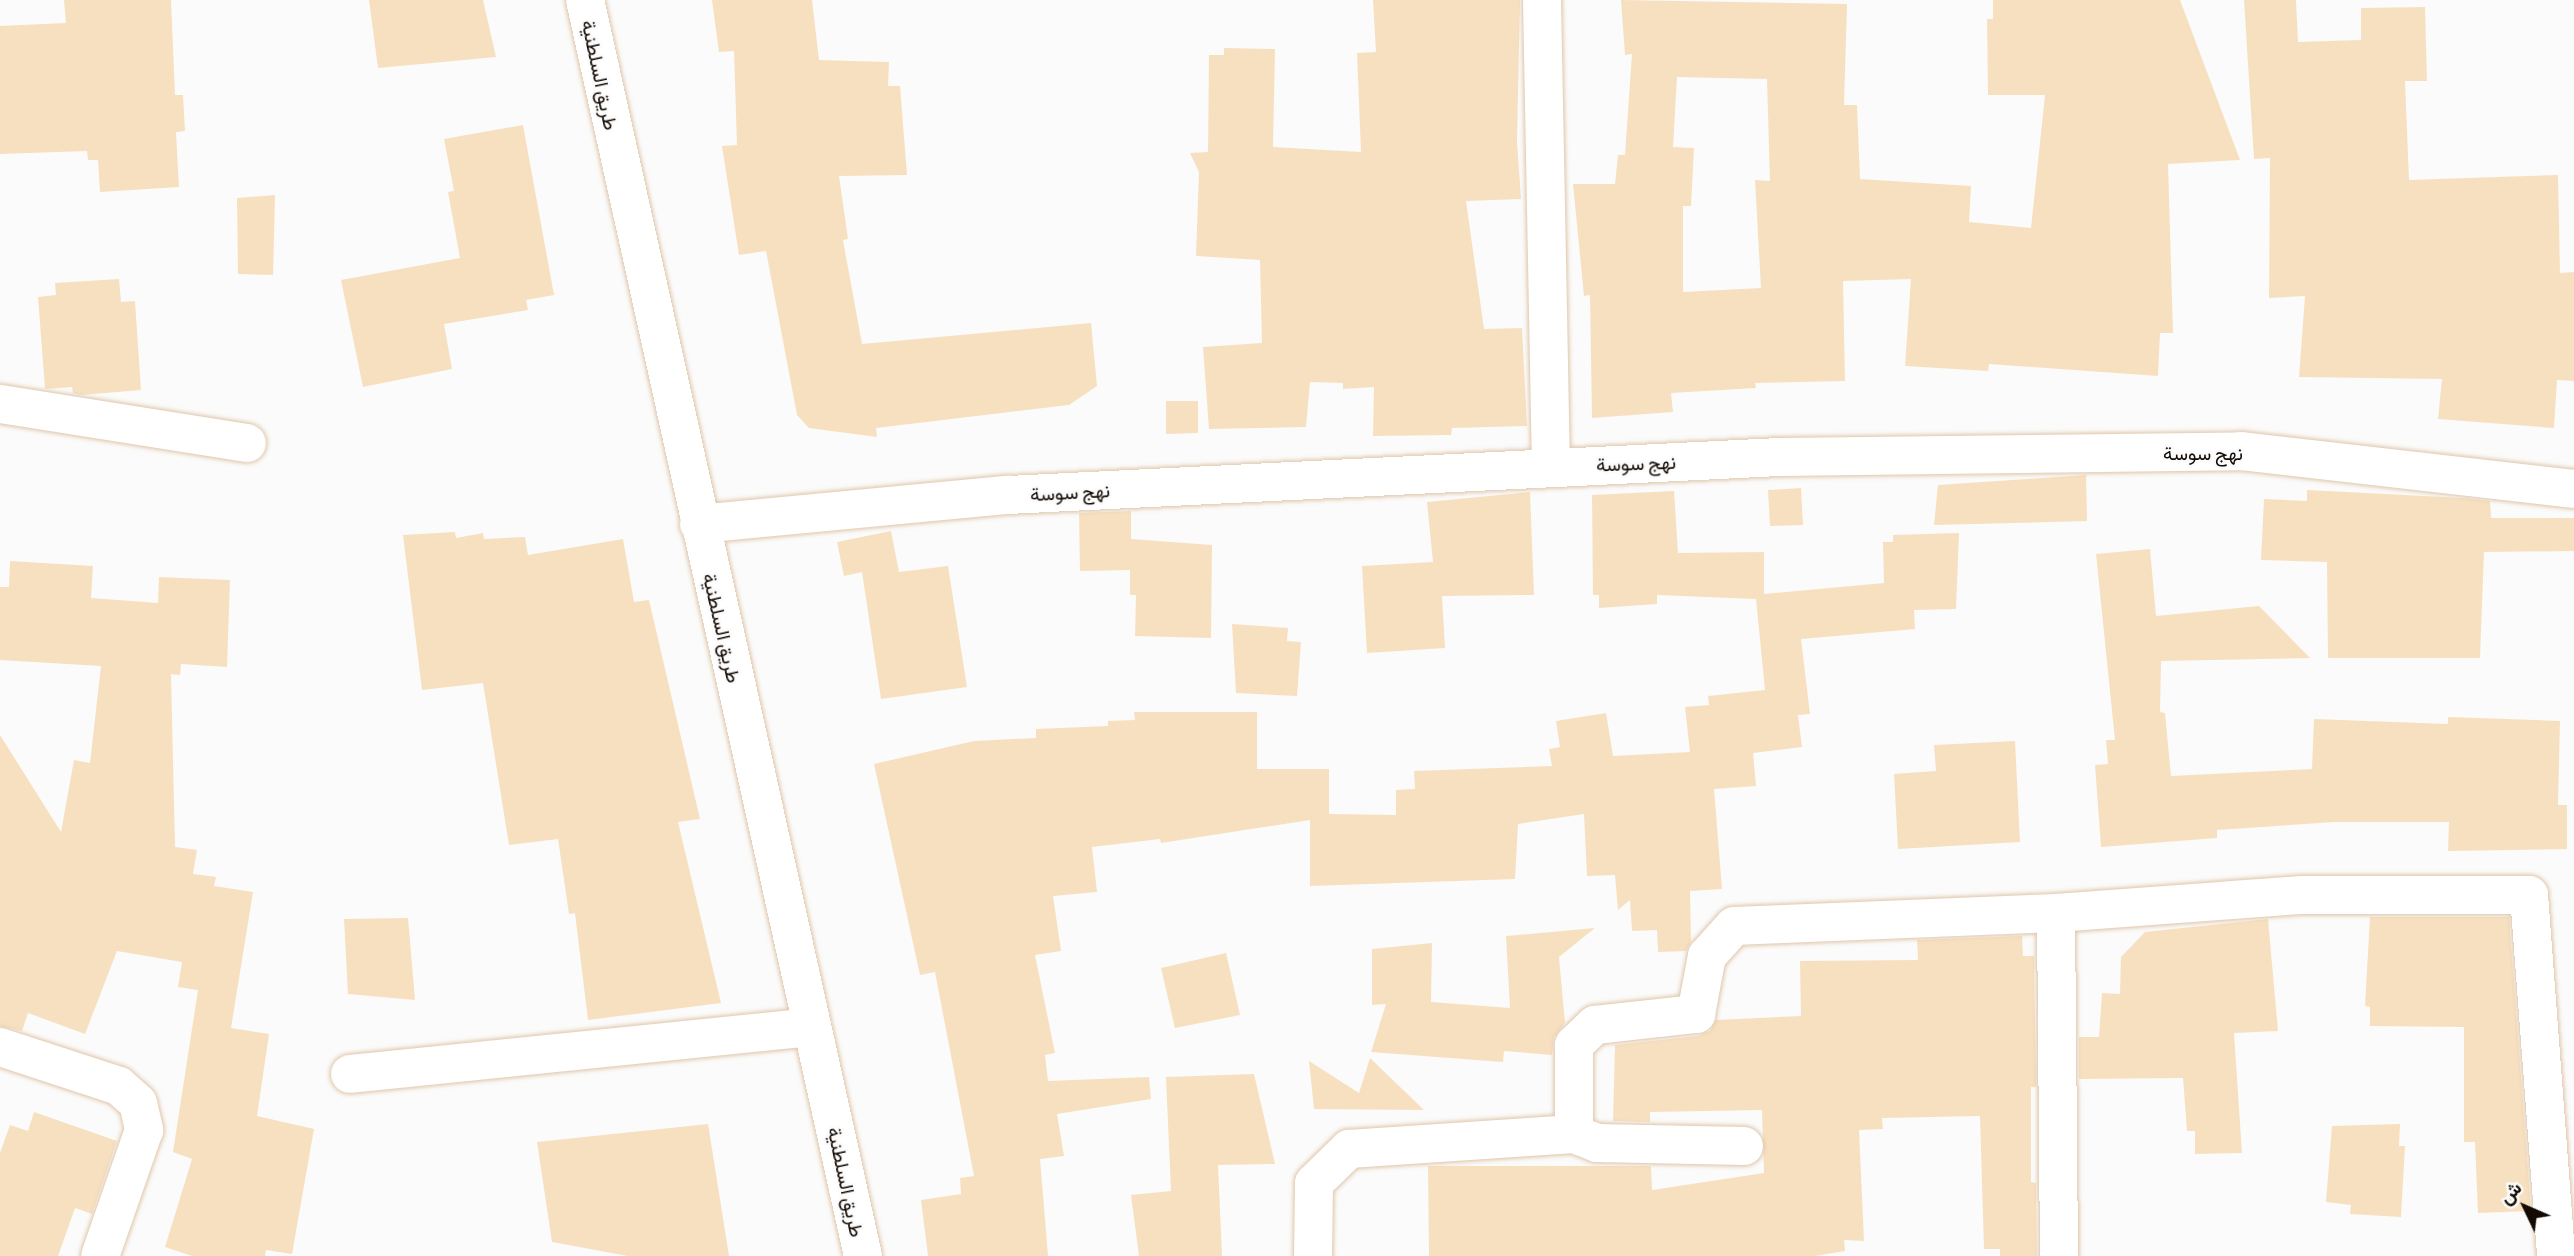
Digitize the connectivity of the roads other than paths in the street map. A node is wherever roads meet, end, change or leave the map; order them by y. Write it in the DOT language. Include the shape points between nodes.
graph roads {
  1 [pos="585,0"];
  2 [pos="1542,0"];
  3 [pos="0,404"];
  4 [pos="247,443"];
  5 [pos="1551,466"];
  6 [pos="2574,489"];
  7 [pos="699,524"];
  8 [pos="2056,913"];
  9 [pos="812,1027"];
  10 [pos="0,1047"];
  11 [pos="350,1074"];
  12 [pos="1574,1134"];
  13 [pos="1744,1146"];
  14 [pos="100,1256"];
  15 [pos="863,1256"];
  16 [pos="1313,1256"];
  17 [pos="2060,1256"];
  18 [pos="2556,1256"];
  1 -- 7 [label="street, طريق السلطنية"];
  2 -- 5 [label="street"];
  3 -- 4 [label="street"];
  5 -- 6 [label="street, نهج سوسة" via="1779,457 2241,451"];
  5 -- 7 [label="street, نهج سوسة" via="1008,495"];
  7 -- 9 [label="street, طريق السلطنية"];
  8 -- 12 [label="street" via="1734,926 1707,956 1696,1014 1595,1025 1574,1045"];
  8 -- 17 [label="street"];
  8 -- 18 [label="street" via="2302,895 2529,895"];
  9 -- 11 [label="street"];
  9 -- 15 [label="street, طريق السلطنية"];
  10 -- 14 [label="street" via="119,1086 138,1103 144,1130"];
  12 -- 13 [label="street" via="1597,1143"];
  12 -- 16 [label="street" via="1349,1149 1314,1183"];
}
